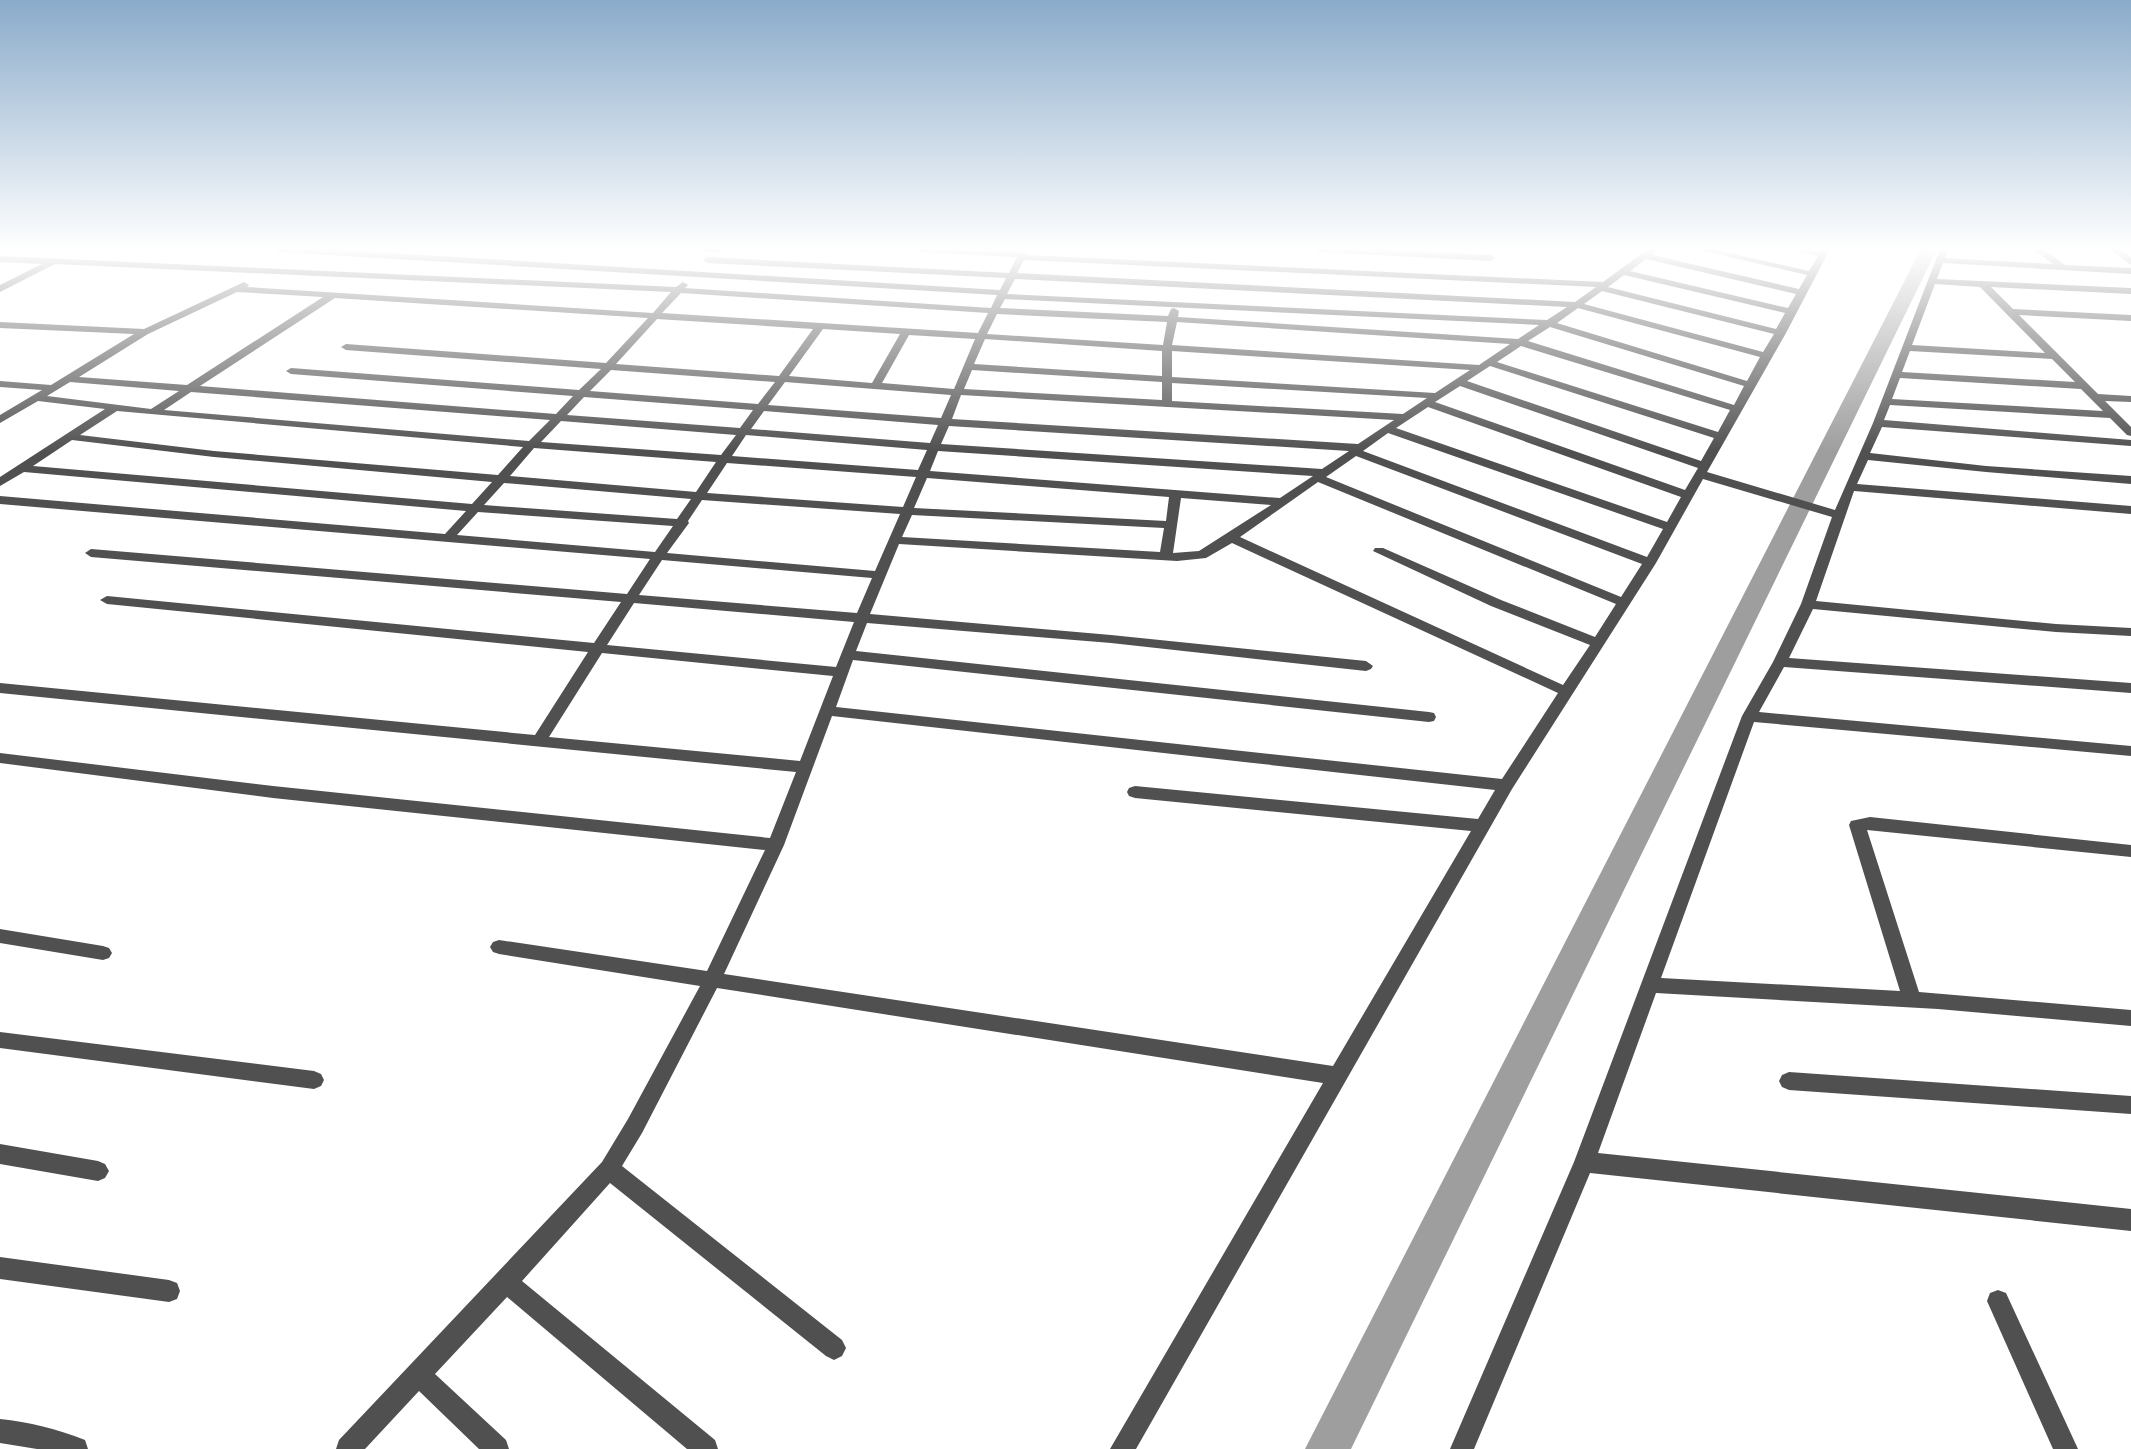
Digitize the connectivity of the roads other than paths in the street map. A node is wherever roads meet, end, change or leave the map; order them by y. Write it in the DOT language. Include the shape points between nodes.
graph roads {
  1 [pos="654,316"];
  2 [pos="177,317"];
  3 [pos="299,317"];
  4 [pos="664,317"];
  5 [pos="992,317"];
  6 [pos="1119,317"];
  7 [pos="1423,317"];
  8 [pos="1558,317"];
  9 [pos="1621,317"];
  10 [pos="1718,317"];
  11 [pos="1790,317"];
  12 [pos="1919,317"];
  13 [pos="2017,317"];
  14 [pos="2104,317"];
  15 [pos="2131,318"];
  16 [pos="1172,319"];
  17 [pos="1548,323"];
  18 [pos="0,325"];
  19 [pos="820,326"];
  20 [pos="145,332"];
  21 [pos="905,333"];
  22 [pos="1781,333"];
  23 [pos="981,337"];
  24 [pos="1521,342"];
  25 [pos="346,347"];
  26 [pos="1167,348"];
  27 [pos="1907,348"];
  28 [pos="1768,356"];
  29 [pos="2054,356"];
  30 [pos="1486,365"];
  31 [pos="609,366"];
  32 [pos="969,367"];
  33 [pos="291,371"];
  34 [pos="1896,375"];
  35 [pos="69,379"];
  36 [pos="783,379"];
  37 [pos="1167,380"];
  38 [pos="1459,382"];
  39 [pos="0,384"];
  40 [pos="1751,385"];
  41 [pos="875,386"];
  42 [pos="2083,387"];
  43 [pos="55,388"];
  44 [pos="187,389"];
  45 [pos="958,392"];
  46 [pos="583,394"];
  47 [pos="1438,396"];
  48 [pos="2093,397"];
  49 [pos="38,398"];
  50 [pos="2131,399"];
  51 [pos="1886,402"];
  52 [pos="1427,403"];
  53 [pos="1167,404"];
  54 [pos="114,408"];
  55 [pos="760,408"];
  56 [pos="1737,409"];
  57 [pos="153,412"];
  58 [pos="2112,415"];
  59 [pos="1405,417"];
  60 [pos="559,418"];
  61 [pos="0,420"];
  62 [pos="945,422"];
  63 [pos="1878,423"];
  64 [pos="1387,429"];
  65 [pos="743,432"];
  66 [pos="2131,433"];
  67 [pos="72,437"];
  68 [pos="1722,437"];
  69 [pos="2131,443"];
  70 [pos="531,445"];
  71 [pos="935,447"];
  72 [pos="1357,450"];
  73 [pos="1864,456"];
  74 [pos="725,458"];
  75 [pos="21,468"];
  76 [pos="1702,470"];
  77 [pos="923,474"];
  78 [pos="1322,475"];
  79 [pos="501,478"];
  80 [pos="2131,480"];
  81 [pos="0,482"];
  82 [pos="1851,487"];
  83 [pos="1176,494"];
  84 [pos="1688,495"];
  85 [pos="700,496"];
  86 [pos="0,500"];
  87 [pos="1285,502"];
  88 [pos="473,508"];
  89 [pos="2131,510"];
  90 [pos="909,511"];
  91 [pos="1839,515"];
  92 [pos="683,523"];
  93 [pos="1171,525"];
  94 [pos="1670,527"];
  95 [pos="449,537"];
  96 [pos="1231,538"];
  97 [pos="896,540"];
  98 [pos="1378,551"];
  99 [pos="91,553"];
  100 [pos="660,556"];
  101 [pos="1166,557"];
  102 [pos="1650,563"];
  103 [pos="879,575"];
  104 [pos="629,597"];
  105 [pos="107,600"];
  106 [pos="1624,603"];
  107 [pos="1808,604"];
  108 [pos="861,617"];
  109 [pos="2131,632"];
  110 [pos="1598,642"];
  111 [pos="595,650"];
  112 [pos="847,655"];
  113 [pos="1780,662"];
  114 [pos="1366,666"];
  115 [pos="840,672"];
  116 [pos="0,688"];
  117 [pos="2131,688"];
  118 [pos="1565,691"];
  119 [pos="828,711"];
  120 [pos="1749,716"];
  121 [pos="1429,717"];
  122 [pos="539,741"];
  123 [pos="2131,751"];
  124 [pos="0,758"];
  125 [pos="803,767"];
  126 [pos="1506,785"];
  127 [pos="1135,792"];
  128 [pos="1482,826"];
  129 [pos="776,845"];
  130 [pos="2131,851"];
  131 [pos="0,936"];
  132 [pos="499,947"];
  133 [pos="103,953"];
  134 [pos="711,980"];
  135 [pos="1650,985"];
  136 [pos="1912,1000"];
  137 [pos="2131,1018"];
  138 [pos="0,1040"];
  139 [pos="1336,1076"];
  140 [pos="314,1080"];
  141 [pos="1789,1081"];
  142 [pos="2131,1105"];
  143 [pos="0,1154"];
  144 [pos="1584,1162"];
  145 [pos="609,1169"];
  146 [pos="98,1171"];
  147 [pos="2131,1220"];
  148 [pos="0,1268"];
  149 [pos="506,1282"];
  150 [pos="169,1291"];
  151 [pos="1998,1301"];
  152 [pos="834,1348"];
  153 [pos="419,1375"];
  154 [pos="0,1431"];
  155 [pos="76,1449"];
  156 [pos="348,1449"];
  157 [pos="497,1449"];
  158 [pos="706,1449"];
  159 [pos="1122,1449"];
  160 [pos="1462,1449"];
  161 [pos="2066,1449"];
  1 -- 31 [label="street"];
  2 -- 20 [label="street"];
  3 -- 44 [label="street"];
  4 -- 19 [label="street"];
  5 -- 23 [label="street"];
  6 -- 16 [label="street"];
  7 -- 17 [label="street"];
  8 -- 17 [label="street"];
  9 -- 28 [label="street"];
  10 -- 22 [label="street"];
  11 -- 22 [label="street"];
  12 -- 27 [label="street"];
  13 -- 29 [label="street"];
  14 -- 15 [label="street"];
  16 -- 24 [label="street"];
  16 -- 26 [label="street"];
  17 -- 24 [label="street"];
  17 -- 40 [label="street"];
  18 -- 20 [label="street"];
  19 -- 21 [label="street"];
  19 -- 36 [label="street"];
  20 -- 35 [label="street"];
  21 -- 23 [label="street"];
  21 -- 41 [label="street"];
  22 -- 28 [label="street"];
  23 -- 26 [label="street"];
  23 -- 32 [label="street"];
  24 -- 30 [label="street"];
  24 -- 56 [label="street"];
  25 -- 31 [label="street"];
  26 -- 30 [label="street"];
  26 -- 37 [label="street"];
  27 -- 29 [label="street"];
  27 -- 34 [label="street"];
  28 -- 40 [label="street"];
  29 -- 42 [label="street"];
  30 -- 38 [label="street"];
  30 -- 68 [label="street"];
  31 -- 36 [label="street"];
  31 -- 46 [label="street"];
  32 -- 37 [label="street"];
  32 -- 45 [label="street"];
  33 -- 46 [label="street"];
  34 -- 42 [label="street"];
  34 -- 51 [label="street"];
  35 -- 43 [label="street"];
  35 -- 44 [label="street"];
  36 -- 41 [label="street"];
  36 -- 55 [label="street"];
  37 -- 47 [label="street"];
  37 -- 53 [label="street"];
  38 -- 47 [label="street"];
  38 -- 76 [label="street"];
  39 -- 43 [label="street"];
  40 -- 56 [label="street"];
  41 -- 45 [label="street"];
  42 -- 48 [label="street"];
  43 -- 49 [label="street"];
  44 -- 57 [label="street"];
  44 -- 60 [label="street"];
  45 -- 53 [label="street"];
  45 -- 62 [label="street"];
  46 -- 55 [label="street"];
  46 -- 60 [label="street"];
  47 -- 52 [label="street"];
  48 -- 50 [label="street"];
  48 -- 58 [label="street"];
  49 -- 54 [label="street"];
  49 -- 61 [label="street"];
  51 -- 58 [label="street"];
  51 -- 63 [label="street"];
  52 -- 59 [label="street"];
  52 -- 84 [label="street"];
  53 -- 59 [label="street"];
  54 -- 57 [label="street"];
  54 -- 67 [label="street"];
  55 -- 62 [label="street"];
  55 -- 65 [label="street"];
  56 -- 68 [label="street"];
  57 -- 70 [label="street"];
  58 -- 66 [label="street"];
  59 -- 64 [label="street"];
  60 -- 65 [label="street"];
  60 -- 70 [label="street"];
  62 -- 71 [label="street"];
  62 -- 72 [label="street"];
  63 -- 69 [label="street"];
  63 -- 73 [label="street"];
  64 -- 72 [label="street"];
  64 -- 94 [label="street"];
  65 -- 71 [label="street"];
  65 -- 74 [label="street"];
  67 -- 75 [label="street"];
  67 -- 79 [label="street" via="214,454"];
  68 -- 76 [label="street"];
  70 -- 74 [label="street"];
  70 -- 79 [label="street"];
  71 -- 77 [label="street"];
  71 -- 78 [label="street"];
  72 -- 78 [label="street"];
  72 -- 102 [label="street"];
  73 -- 80 [label="street"];
  73 -- 82 [label="street"];
  74 -- 77 [label="street"];
  74 -- 85 [label="street"];
  75 -- 81 [label="street"];
  75 -- 88 [label="street"];
  76 -- 84 [label="street"];
  76 -- 91 [label="street" via="1730,483"];
  77 -- 83 [label="street"];
  77 -- 90 [label="street"];
  78 -- 87 [label="street"];
  78 -- 106 [label="street"];
  79 -- 85 [label="street"];
  79 -- 88 [label="street"];
  82 -- 89 [label="street"];
  82 -- 91 [label="street"];
  83 -- 87 [label="street"];
  83 -- 93 [label="street"];
  84 -- 94 [label="street"];
  85 -- 90 [label="street"];
  85 -- 92 [label="street"];
  86 -- 95 [label="street"];
  87 -- 96 [label="street"];
  88 -- 92 [label="street"];
  88 -- 95 [label="street"];
  90 -- 93 [label="street"];
  90 -- 97 [label="street"];
  91 -- 107 [label="street"];
  92 -- 100 [label="street"];
  93 -- 101 [label="street"];
  94 -- 102 [label="street"];
  95 -- 100 [label="street"];
  96 -- 101 [label="street" via="1202,555"];
  96 -- 118 [label="street"];
  97 -- 101 [label="street"];
  97 -- 103 [label="street"];
  98 -- 110 [label="street"];
  99 -- 104 [label="street"];
  100 -- 103 [label="street"];
  100 -- 104 [label="street"];
  102 -- 106 [label="street"];
  103 -- 108 [label="street"];
  104 -- 108 [label="street"];
  104 -- 111 [label="street"];
  105 -- 111 [label="street"];
  106 -- 110 [label="street"];
  107 -- 109 [label="street"];
  107 -- 113 [label="street"];
  108 -- 112 [label="street"];
  108 -- 114 [label="street"];
  110 -- 118 [label="street"];
  111 -- 115 [label="street"];
  111 -- 122 [label="street"];
  112 -- 115 [label="street"];
  112 -- 121 [label="street"];
  113 -- 117 [label="street"];
  113 -- 120 [label="street"];
  115 -- 119 [label="street"];
  116 -- 122 [label="street"];
  118 -- 126 [label="street"];
  119 -- 125 [label="street"];
  119 -- 126 [label="street"];
  120 -- 123 [label="street"];
  120 -- 135 [label="street"];
  122 -- 125 [label="street"];
  124 -- 129 [label="street" via="273,792"];
  125 -- 129 [label="street"];
  126 -- 128 [label="street"];
  127 -- 128 [label="street"];
  128 -- 139 [label="street"];
  129 -- 134 [label="street"];
  130 -- 136 [label="street" via="1870,823 1857,825"];
  131 -- 133 [label="street"];
  132 -- 134 [label="street"];
  134 -- 139 [label="street"];
  134 -- 145 [label="street"];
  135 -- 136 [label="street"];
  135 -- 144 [label="street"];
  136 -- 137 [label="street"];
  138 -- 140 [label="street"];
  139 -- 159 [label="street"];
  141 -- 142 [label="street"];
  143 -- 146 [label="street"];
  144 -- 147 [label="street"];
  144 -- 160 [label="street"];
  145 -- 149 [label="street"];
  145 -- 152 [label="street"];
  148 -- 150 [label="street"];
  149 -- 153 [label="street"];
  149 -- 158 [label="street"];
  151 -- 161 [label="street"];
  153 -- 156 [label="street"];
  153 -- 157 [label="street"];
  154 -- 155 [label="street" via="33,1435"];
}
